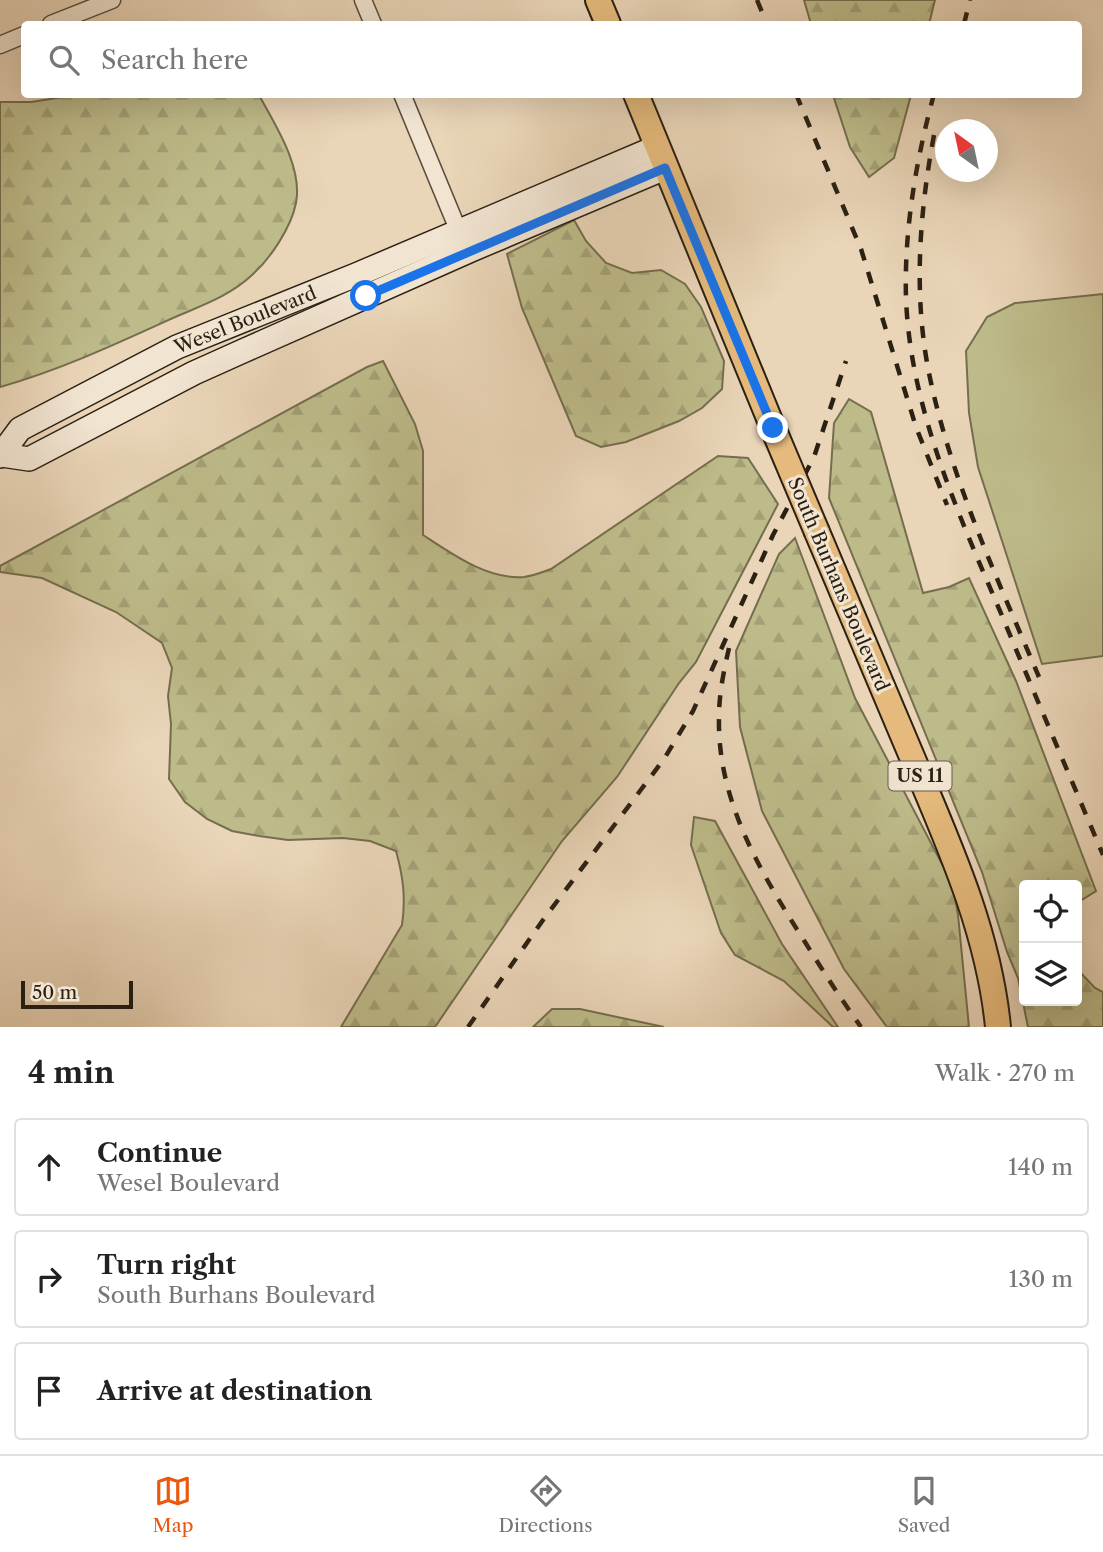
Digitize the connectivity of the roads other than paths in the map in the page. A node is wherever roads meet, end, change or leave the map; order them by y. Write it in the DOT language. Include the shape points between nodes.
graph roads {
  1 [pos="110,0"];
  2 [pos="363,0"];
  3 [pos="598,0"];
  4 [pos="58,21"];
  5 [pos="372,21"];
  6 [pos="607,21"];
  7 [pos="21,36"];
  8 [pos="0,45"];
  9 [pos="404,98"];
  10 [pos="638,98"];
  11 [pos="661,158"];
  12 [pos="459,232"];
  13 [pos="1,455"];
  14 [pos="998,1027"];
  1 -- 4 [label="street"];
  2 -- 5 [label="street"];
  3 -- 6 [label="main road"];
  7 -- 8 [label="street"];
  9 -- 12 [label="street"];
  10 -- 11 [label="main road, US 11"];
  11 -- 12 [label="main road, Wesel Boulevard"];
  11 -- 13 [label="main road, Wesel Boulevard" via="483,245 194,373 29,459"];
  11 -- 14 [label="main road, South Burhans Boulevard / US 11, bridge" via="945,836 985,950"];
  12 -- 13 [label="main road, Wesel Boulevard" via="177,347 20,429"];
}
